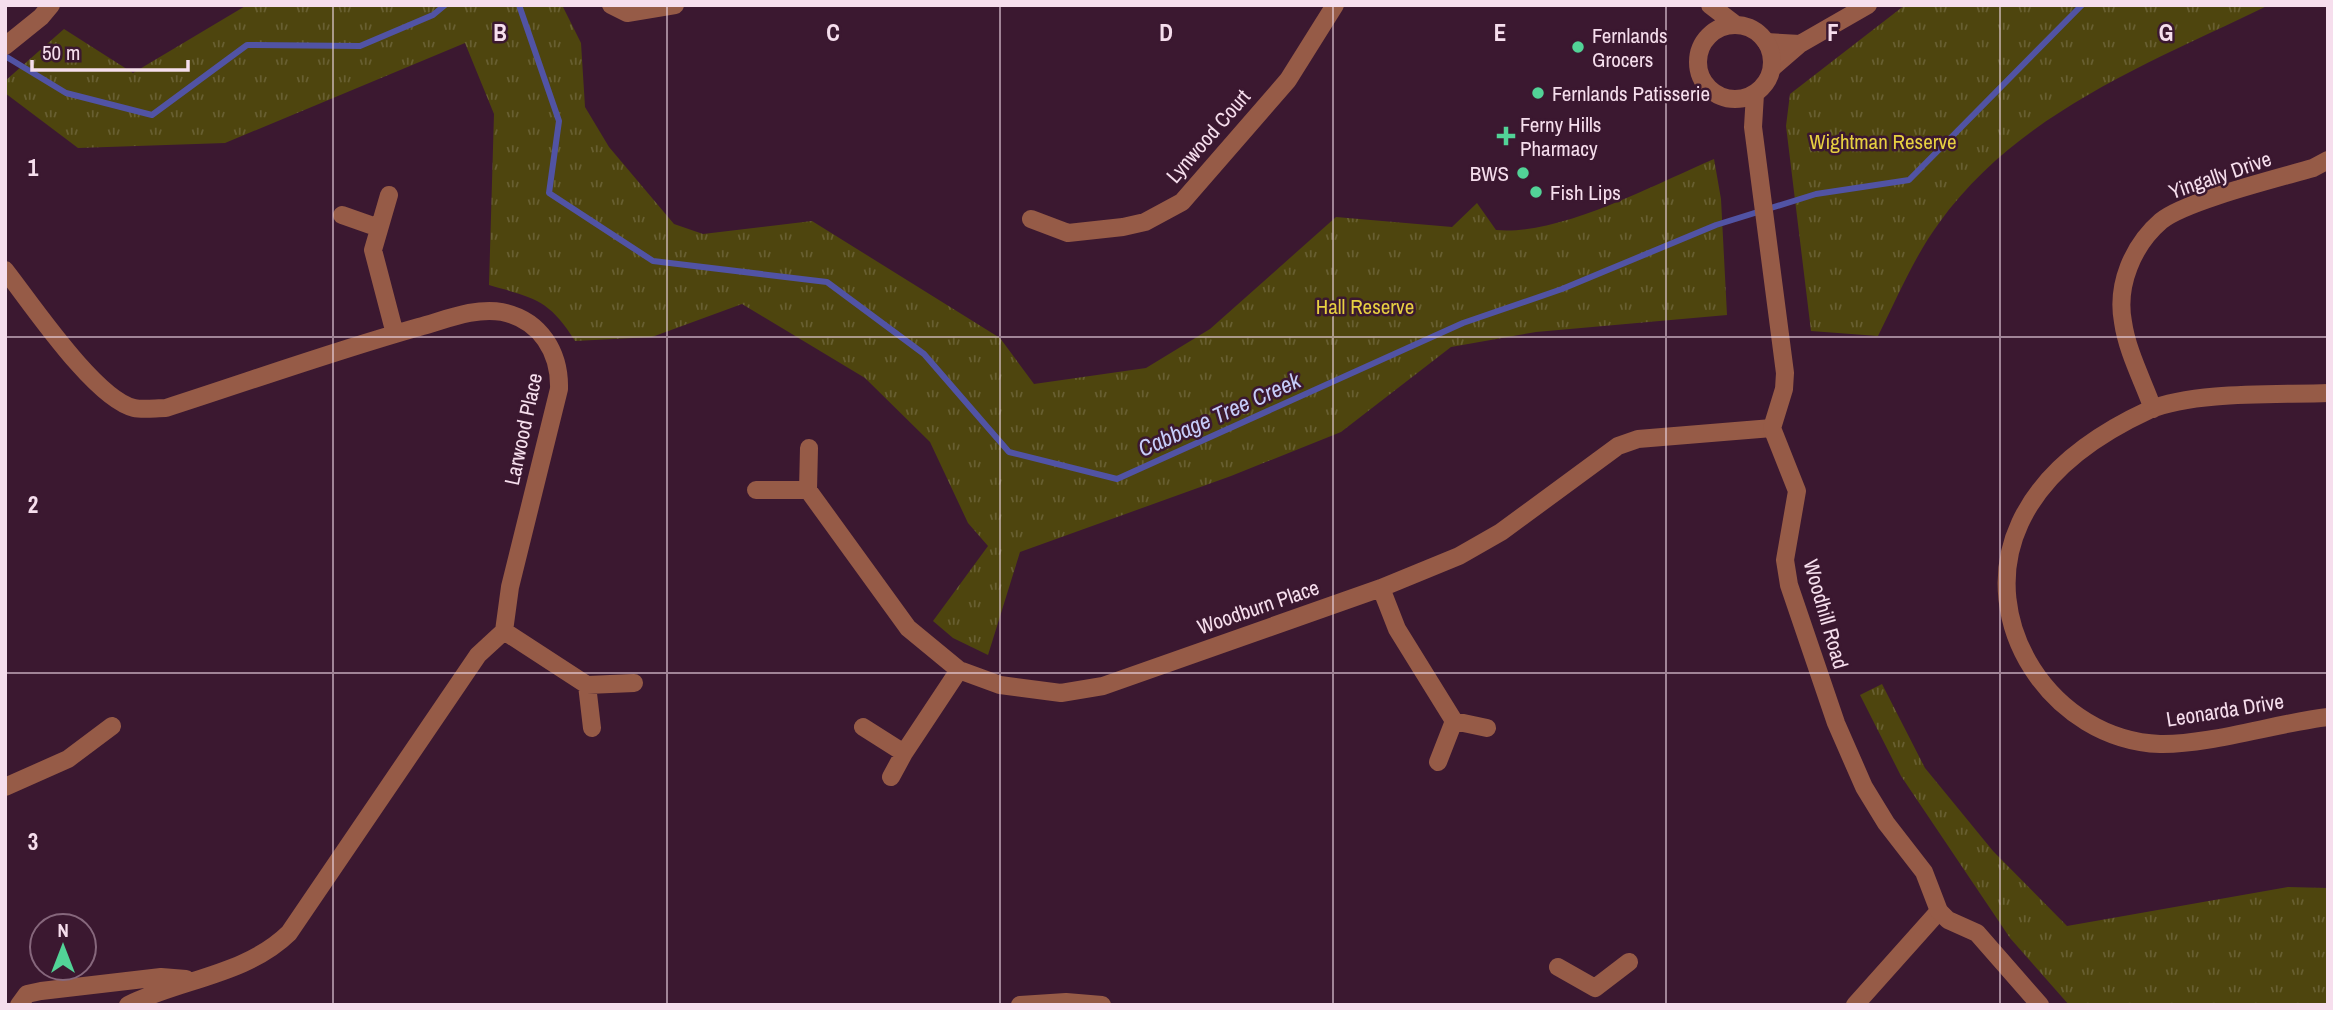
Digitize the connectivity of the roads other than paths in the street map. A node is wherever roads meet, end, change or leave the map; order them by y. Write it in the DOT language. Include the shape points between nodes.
graph roads {
  1 [pos="611,5"];
  2 [pos="675,5"];
  3 [pos="1335,5"];
  4 [pos="1709,5"];
  5 [pos="1868,5"];
  6 [pos="46,11"];
  7 [pos="1736,25"];
  8 [pos="1710,34"];
  9 [pos="1766,42"];
  10 [pos="1800,44"];
  11 [pos="5,46"];
  12 [pos="1772,68"];
  13 [pos="1755,94"];
  14 [pos="1735,100"];
  15 [pos="1753,127"];
  16 [pos="2328,160"];
  17 [pos="389,195"];
  18 [pos="341,215"];
  19 [pos="1031,219"];
  20 [pos="379,228"];
  21 [pos="5,270"];
  22 [pos="395,334"];
  23 [pos="2328,393"];
  24 [pos="2152,409"];
  25 [pos="1772,428"];
  26 [pos="808,448"];
  27 [pos="756,489"];
  28 [pos="808,490"];
  29 [pos="1381,588"];
  30 [pos="504,631"];
  31 [pos="959,670"];
  32 [pos="634,683"];
  33 [pos="587,685"];
  34 [pos="2328,717"];
  35 [pos="1454,721"];
  36 [pos="113,726"];
  37 [pos="863,727"];
  38 [pos="592,728"];
  39 [pos="1487,729"];
  40 [pos="904,753"];
  41 [pos="1438,762"];
  42 [pos="891,777"];
  43 [pos="5,787"];
  44 [pos="1939,911"];
  45 [pos="1629,962"];
  46 [pos="1558,967"];
  47 [pos="193,979"];
  48 [pos="1596,996"];
  49 [pos="19,1005"];
  50 [pos="128,1005"];
  51 [pos="1020,1005"];
  52 [pos="1102,1005"];
  53 [pos="1855,1005"];
  54 [pos="2040,1005"];
  1 -- 2 [label="street" via="627,13"];
  3 -- 19 [label="street, Lynwood Court" via="1287,80 1182,202 1123,228 1068,233"];
  4 -- 7 [label="street"];
  4 -- 8 [label="street"];
  5 -- 10 [label="street"];
  6 -- 11 [label="street"];
  7 -- 8 [label="street"];
  7 -- 9 [label="street" via="1748,27"];
  8 -- 14 [label="street" via="1697,58 1700,78 1714,94"];
  9 -- 10 [label="street"];
  9 -- 12 [label="street"];
  10 -- 12 [label="street"];
  12 -- 13 [label="street"];
  13 -- 14 [label="street"];
  13 -- 15 [label="street"];
  14 -- 15 [label="street"];
  15 -- 25 [label="street" via="1785,373"];
  16 -- 24 [label="street, Yingally Drive" via="2194,205 2162,220 2143,243 2126,269 2123,323"];
  17 -- 20 [label="street"];
  18 -- 20 [label="street"];
  20 -- 22 [label="street" via="373,250"];
  21 -- 22 [label="street, Larwood Place" via="86,372 107,393 133,408 166,408"];
  22 -- 30 [label="street, Larwood Place" via="466,314 500,312 530,324 554,350 559,389 510,587"];
  23 -- 24 [label="street, Leonarda Drive" via="2193,400"];
  24 -- 34 [label="street, Leonarda Drive" via="2078,450 2040,491 2020,524 2007,583 2011,621 2040,682 2059,704 2083,720 2122,736 2161,744"];
  25 -- 29 [label="street, Woodburn Place" via="1661,435 1618,446 1501,532 1459,556"];
  25 -- 44 [label="street, Woodhill Road" via="1797,491 1785,560 1789,585 1836,723 1864,786 1924,872"];
  26 -- 28 [label="street"];
  27 -- 28 [label="street"];
  28 -- 31 [label="street, Woodburn Place" via="908,628"];
  29 -- 31 [label="street, Woodburn Place" via="1102,686 1061,693 1000,685"];
  29 -- 35 [label="street" via="1397,629"];
  30 -- 33 [label="street"];
  30 -- 47 [label="street" via="478,655 289,933 273,949 246,964"];
  31 -- 40 [label="street"];
  32 -- 33 [label="street"];
  33 -- 38 [label="street"];
  35 -- 39 [label="street"];
  35 -- 41 [label="street"];
  36 -- 43 [label="street" via="68,759"];
  37 -- 40 [label="street"];
  40 -- 42 [label="street"];
  44 -- 53 [label="street"];
  44 -- 54 [label="street" via="1977,933"];
  45 -- 48 [label="street"];
  46 -- 48 [label="street"];
  47 -- 49 [label="street" via="160,977 41,991 27,994"];
  47 -- 50 [label="street"];
  51 -- 52 [label="street"];
}
